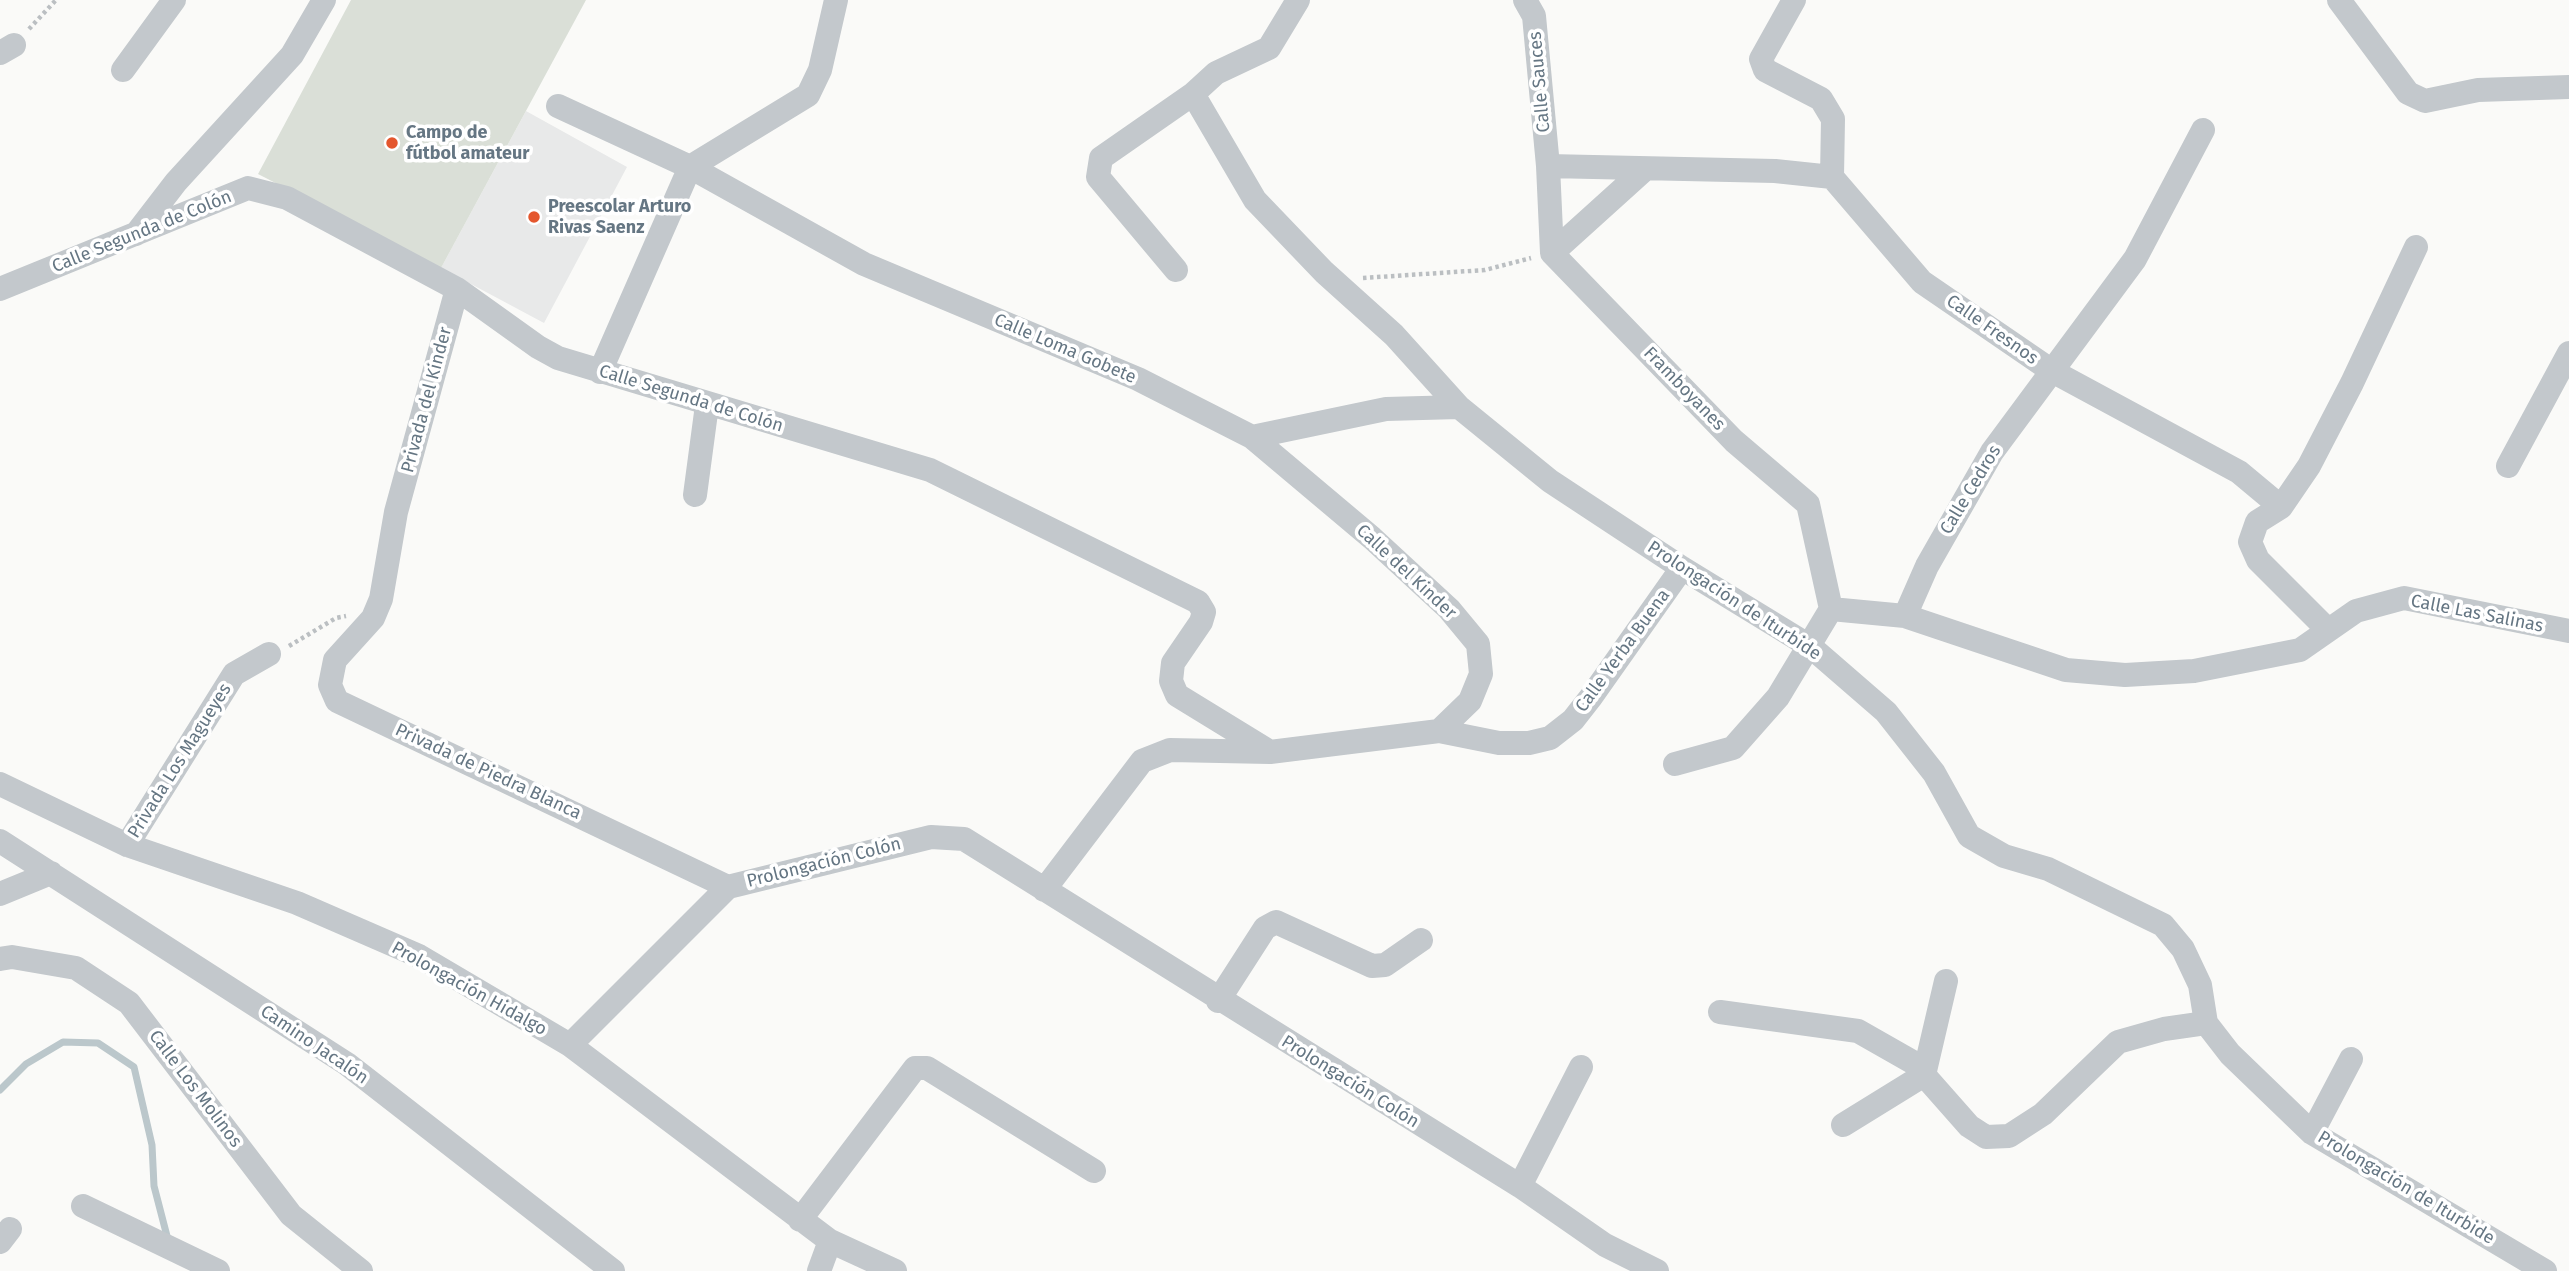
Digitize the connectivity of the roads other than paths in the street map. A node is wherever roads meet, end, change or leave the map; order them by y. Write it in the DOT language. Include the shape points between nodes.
graph roads {
  1 [pos="174,0"];
  2 [pos="324,0"];
  3 [pos="836,0"];
  4 [pos="1298,0"];
  5 [pos="1794,0"];
  6 [pos="2339,0"];
  7 [pos="1534,5"];
  8 [pos="123,69"];
  9 [pos="2569,87"];
  10 [pos="1193,94"];
  11 [pos="558,106"];
  12 [pos="2203,130"];
  13 [pos="1548,166"];
  14 [pos="690,167"];
  15 [pos="1645,169"];
  16 [pos="1832,177"];
  17 [pos="133,237"];
  18 [pos="2416,247"];
  19 [pos="1552,253"];
  20 [pos="1176,270"];
  21 [pos="0,289"];
  22 [pos="457,289"];
  23 [pos="2569,353"];
  24 [pos="600,372"];
  25 [pos="2052,372"];
  26 [pos="707,405"];
  27 [pos="1459,407"];
  28 [pos="1252,437"];
  29 [pos="2508,466"];
  30 [pos="695,495"];
  31 [pos="2281,507"];
  32 [pos="1682,568"];
  33 [pos="1831,609"];
  34 [pos="1905,616"];
  35 [pos="373,618"];
  36 [pos="2328,630"];
  37 [pos="2569,631"];
  38 [pos="1811,647"];
  39 [pos="269,654"];
  40 [pos="1438,731"];
  41 [pos="1269,752"];
  42 [pos="1675,764"];
  43 [pos="0,784"];
  44 [pos="0,841"];
  45 [pos="127,845"];
  46 [pos="51,873"];
  47 [pos="728,887"];
  48 [pos="1044,890"];
  49 [pos="0,894"];
  50 [pos="1421,940"];
  51 [pos="0,958"];
  52 [pos="1946,981"];
  53 [pos="1218,1001"];
  54 [pos="1720,1012"];
  55 [pos="2206,1023"];
  56 [pos="570,1045"];
  57 [pos="2351,1059"];
  58 [pos="1581,1067"];
  59 [pos="1924,1075"];
  60 [pos="1843,1125"];
  61 [pos="2312,1133"];
  62 [pos="1094,1171"];
  63 [pos="1520,1186"];
  64 [pos="83,1206"];
  65 [pos="800,1220"];
  66 [pos="830,1241"];
  67 [pos="218,1271"];
  68 [pos="361,1271"];
  69 [pos="613,1271"];
  70 [pos="819,1271"];
  71 [pos="895,1271"];
  72 [pos="1657,1271"];
  73 [pos="2545,1271"];
  1 -- 8 [label="street"];
  2 -- 17 [label="street" via="292,55 176,182"];
  3 -- 14 [label="street" via="820,70 808,95"];
  4 -- 10 [label="street" via="1269,48 1216,73"];
  5 -- 16 [label="street" via="1761,59 1765,70 1821,99 1833,119"];
  6 -- 9 [label="street" via="2408,93 2425,101 2478,90"];
  7 -- 13 [label="street, Calle Sauces"];
  10 -- 20 [label="street" via="1101,158 1098,177"];
  10 -- 27 [label="street, Prolongación de Iturbide" via="1255,200 1324,272 1394,335"];
  11 -- 14 [label="street"];
  12 -- 25 [label="street, Calle Cedros" via="2135,259"];
  13 -- 15 [label="street"];
  13 -- 19 [label="street"];
  14 -- 24 [label="street"];
  14 -- 28 [label="street, Calle Loma Gobete" via="864,264 1138,379"];
  15 -- 16 [label="street" via="1775,171"];
  15 -- 19 [label="street"];
  16 -- 25 [label="street, Calle Fresnos" via="1922,282"];
  17 -- 21 [label="street, Calle Segunda de Colón"];
  17 -- 22 [label="street, Calle Segunda de Colón" via="248,188 287,198"];
  18 -- 31 [label="street" via="2346,395 2309,466"];
  19 -- 33 [label="street, Framboyanes" via="1734,441 1808,504"];
  22 -- 24 [label="street, Calle Segunda de Colón" via="538,347"];
  22 -- 35 [label="street, Privada del Kinder" via="396,512 382,599"];
  23 -- 29 [label="street"];
  24 -- 26 [label="street, Calle Segunda de Colón"];
  25 -- 31 [label="street, Calle Fresnos" via="2239,472"];
  25 -- 34 [label="street, Calle Cedros" via="1992,452 1927,566"];
  26 -- 30 [label="street"];
  26 -- 41 [label="street, Calle Segunda de Colón" via="930,470 1198,601 1204,612 1201,622 1173,663 1171,681 1177,695"];
  27 -- 28 [label="street" via="1386,410"];
  27 -- 32 [label="street, Prolongación de Iturbide" via="1550,481"];
  28 -- 40 [label="street, Calle del Kinder" via="1372,538 1449,609 1478,644 1481,674 1470,701"];
  31 -- 36 [label="street" via="2258,522 2250,542 2258,560"];
  32 -- 38 [label="street, Prolongación de Iturbide"];
  32 -- 40 [label="street, Calle Yerba Buena" via="1591,697 1573,720 1550,738 1499,743"];
  33 -- 34 [label="street"];
  33 -- 38 [label="street"];
  34 -- 36 [label="street, Calle Las Salinas" via="2066,670 2125,675 2194,671 2300,650"];
  35 -- 47 [label="street, Privada de Piedra Blanca" via="335,660 330,685 337,701"];
  36 -- 37 [label="street, Calle Las Salinas" via="2356,611 2404,598"];
  38 -- 42 [label="street" via="1778,697 1733,748"];
  38 -- 55 [label="street, Prolongación de Iturbide" via="1886,712 1934,773 1969,836 2004,856 2048,869 2163,925 2183,949 2200,985"];
  39 -- 45 [label="street, Privada Los Magueyes" via="234,674"];
  40 -- 41 [label="street"];
  41 -- 48 [label="street" via="1170,750 1142,761"];
  43 -- 45 [label="street, Prolongación Hidalgo"];
  44 -- 46 [label="street, Camino Jacalón"];
  45 -- 56 [label="street, Prolongación Hidalgo" via="296,903 419,956"];
  46 -- 49 [label="street"];
  46 -- 69 [label="street, Camino Jacalón" via="347,1064"];
  47 -- 48 [label="street, Prolongación Colón" via="931,837 964,839"];
  47 -- 56 [label="street, Prolongación Colón"];
  48 -- 53 [label="street, Prolongación Colón"];
  50 -- 53 [label="street" via="1385,965 1372,966 1276,922 1265,928"];
  51 -- 68 [label="street, Calle Los Molinos" via="76,968 129,1003 291,1215"];
  52 -- 59 [label="street"];
  53 -- 63 [label="street, Prolongación Colón"];
  54 -- 59 [label="street" via="1858,1031 1916,1063"];
  55 -- 59 [label="street" via="2118,1042 2043,1114 2009,1136 1986,1137 1969,1126"];
  55 -- 61 [label="street, Prolongación de Iturbide" via="2230,1054"];
  56 -- 65 [label="street, Prolongación Hidalgo"];
  57 -- 61 [label="street"];
  58 -- 63 [label="street"];
  59 -- 60 [label="street"];
  61 -- 73 [label="street, Prolongación de Iturbide"];
  62 -- 65 [label="street" via="927,1068 915,1068"];
  63 -- 72 [label="street, Prolongación Colón" via="1605,1245"];
  64 -- 67 [label="street"];
  65 -- 66 [label="street, Prolongación Hidalgo"];
  66 -- 70 [label="street"];
  66 -- 71 [label="street, Prolongación Hidalgo"];
}
